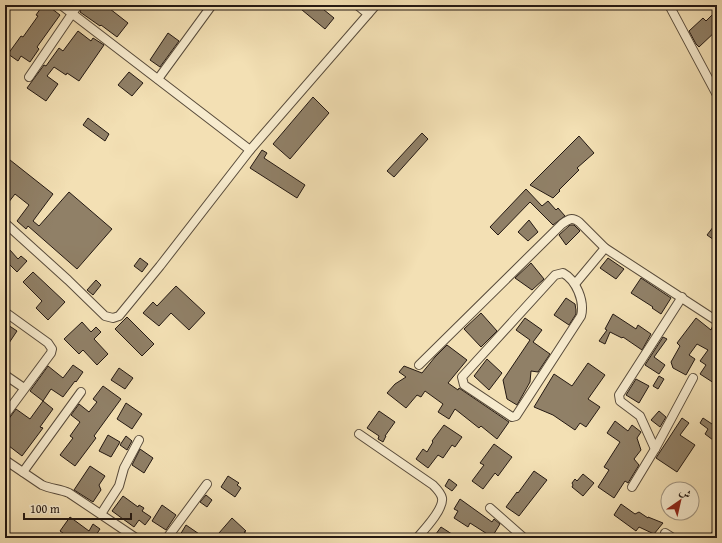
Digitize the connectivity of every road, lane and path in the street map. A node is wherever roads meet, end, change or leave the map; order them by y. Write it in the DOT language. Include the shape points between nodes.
graph roads {
  1 [pos="61,5"];
  2 [pos="78,5"];
  3 [pos="212,5"];
  4 [pos="357,5"];
  5 [pos="376,5"];
  6 [pos="669,5"];
  7 [pos="72,13"];
  8 [pos="368,14"];
  9 [pos="29,78"];
  10 [pos="158,78"];
  11 [pos="717,96"];
  12 [pos="250,150"];
  13 [pos="5,223"];
  14 [pos="605,248"];
  15 [pos="575,284"];
  16 [pos="682,297"];
  17 [pos="5,312"];
  18 [pos="717,321"];
  19 [pos="419,365"];
  20 [pos="5,375"];
  21 [pos="693,378"];
  22 [pos="24,388"];
  23 [pos="81,392"];
  24 [pos="5,415"];
  25 [pos="359,434"];
  26 [pos="139,440"];
  27 [pos="656,449"];
  28 [pos="5,460"];
  29 [pos="22,472"];
  30 [pos="207,484"];
  31 [pos="632,486"];
  32 [pos="490,508"];
  33 [pos="101,514"];
  34 [pos="665,533"];
  35 [pos="717,533"];
  36 [pos="136,538"];
  37 [pos="167,538"];
  38 [pos="417,538"];
  39 [pos="524,538"];
  40 [pos="673,538"];
  41 [pos="713,538"];
  1 -- 7 [label="street"];
  2 -- 7 [label="street"];
  3 -- 10 [label="street"];
  4 -- 8 [label="street"];
  5 -- 8 [label="street"];
  6 -- 11 [label="street"];
  7 -- 9 [label="street"];
  7 -- 10 [label="street"];
  8 -- 12 [label="street"];
  10 -- 12 [label="street"];
  12 -- 13 [label="street" via="120,316 105,316"];
  14 -- 15 [label="street"];
  14 -- 16 [label="street"];
  14 -- 19 [label="street" via="579,222 575,219 568,220"];
  15 -- 15 [label="street" via="582,304 582,316 516,416 512,417 464,385 462,377 465,372 555,275 563,273"];
  16 -- 18 [label="street"];
  16 -- 27 [label="street" via="619,395 620,401 640,416"];
  17 -- 22 [label="street" via="48,343 52,349"];
  20 -- 22 [label="street"];
  21 -- 27 [label="street"];
  22 -- 24 [label="street"];
  23 -- 29 [label="street"];
  25 -- 38 [label="street" via="433,485 439,492 442,499 439,510"];
  26 -- 33 [label="street" via="124,468 119,486"];
  27 -- 31 [label="street"];
  28 -- 29 [label="street"];
  29 -- 33 [label="street" via="48,488 70,493"];
  30 -- 37 [label="street"];
  32 -- 39 [label="street"];
  33 -- 36 [label="street"];
  34 -- 40 [label="street"];
  35 -- 41 [label="street"];
}
